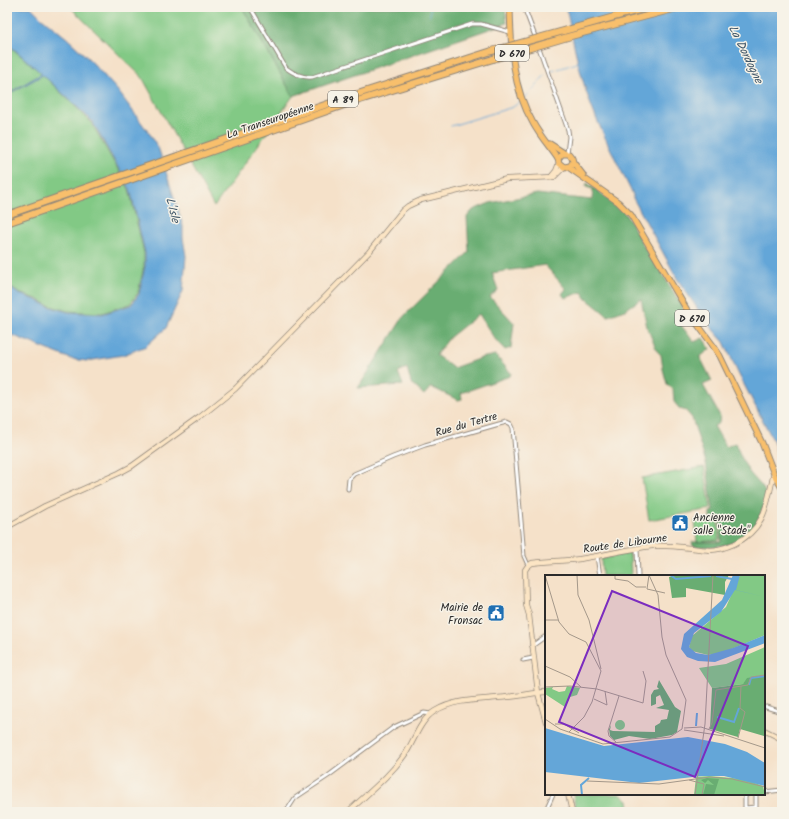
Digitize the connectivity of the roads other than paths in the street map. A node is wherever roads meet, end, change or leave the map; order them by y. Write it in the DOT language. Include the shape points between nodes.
graph roads {
  1 [pos="250,7"];
  2 [pos="510,7"];
  3 [pos="524,7"];
  4 [pos="650,7"];
  5 [pos="681,7"];
  6 [pos="510,32"];
  7 [pos="547,142"];
  8 [pos="566,153"];
  9 [pos="559,161"];
  10 [pos="572,162"];
  11 [pos="566,167"];
  12 [pos="551,177"];
  13 [pos="586,178"];
  14 [pos="7,215"];
  15 [pos="7,223"];
  16 [pos="774,474"];
  17 [pos="782,488"];
  18 [pos="348,489"];
  19 [pos="7,527"];
  20 [pos="637,548"];
  21 [pos="597,556"];
  22 [pos="528,565"];
  23 [pos="600,575"];
  24 [pos="638,575"];
  25 [pos="545,637"];
  26 [pos="532,646"];
  27 [pos="533,658"];
  28 [pos="523,660"];
  29 [pos="545,692"];
  30 [pos="538,693"];
  31 [pos="766,707"];
  32 [pos="782,712"];
  33 [pos="431,714"];
  34 [pos="545,718"];
  35 [pos="765,730"];
  36 [pos="782,739"];
  37 [pos="782,790"];
  38 [pos="765,792"];
  39 [pos="553,795"];
  40 [pos="568,795"];
  41 [pos="746,795"];
  42 [pos="756,795"];
  43 [pos="286,812"];
  44 [pos="348,812"];
  45 [pos="545,812"];
  46 [pos="572,812"];
  1 -- 6 [label="street" via="286,68 306,77 472,24 482,24"];
  2 -- 6 [label="main road, D 670"];
  3 -- 8 [label="street" via="567,125 569,137"];
  4 -- 14 [label="highway, La Transeuropéenne / A 89, bridge" via="492,51 344,98"];
  5 -- 15 [label="highway, La Transeuropéenne / A 89, bridge" via="571,36 347,104"];
  6 -- 7 [label="main road, D 670" via="518,90 530,117"];
  7 -- 8 [label="main road, D 670"];
  7 -- 9 [label="main road, D 670"];
  8 -- 9 [label="main road" via="561,155"];
  8 -- 10 [label="main road" via="572,158"];
  9 -- 11 [label="main road"];
  9 -- 12 [label="street"];
  10 -- 11 [label="main road"];
  10 -- 13 [label="main road, D 670"];
  11 -- 12 [label="street"];
  11 -- 13 [label="main road, D 670"];
  12 -- 19 [label="street" via="526,177 490,183 421,200 408,206 369,252 251,374 218,403 132,466 45,506"];
  13 -- 16 [label="main road, D 670" via="631,215 687,310 720,356"];
  16 -- 17 [label="main road, D 670"];
  16 -- 20 [label="street, Route de Libourne" via="763,517 755,528 730,546 712,550 674,545"];
  18 -- 22 [label="street, Rue du Tertre" via="349,479 354,474 393,457 425,445 507,422 513,428 524,556"];
  20 -- 21 [label="street, Route de Libourne"];
  20 -- 24 [label="street"];
  21 -- 22 [label="street, Route de Libourne"];
  21 -- 23 [label="street"];
  22 -- 26 [label="street" via="525,570 526,605"];
  25 -- 26 [label="street"];
  26 -- 27 [label="street"];
  27 -- 28 [label="street"];
  27 -- 30 [label="street"];
  29 -- 30 [label="street"];
  30 -- 33 [label="street" via="459,702 442,707"];
  30 -- 34 [label="street"];
  31 -- 32 [label="street"];
  33 -- 43 [label="street" via="424,713 394,727 295,798"];
  33 -- 44 [label="street" via="396,765"];
  35 -- 36 [label="street"];
  37 -- 38 [label="street"];
  39 -- 45 [label="street"];
  40 -- 46 [label="street"];
  41 -- 42 [label="street" via="745,808 756,807"];
}
